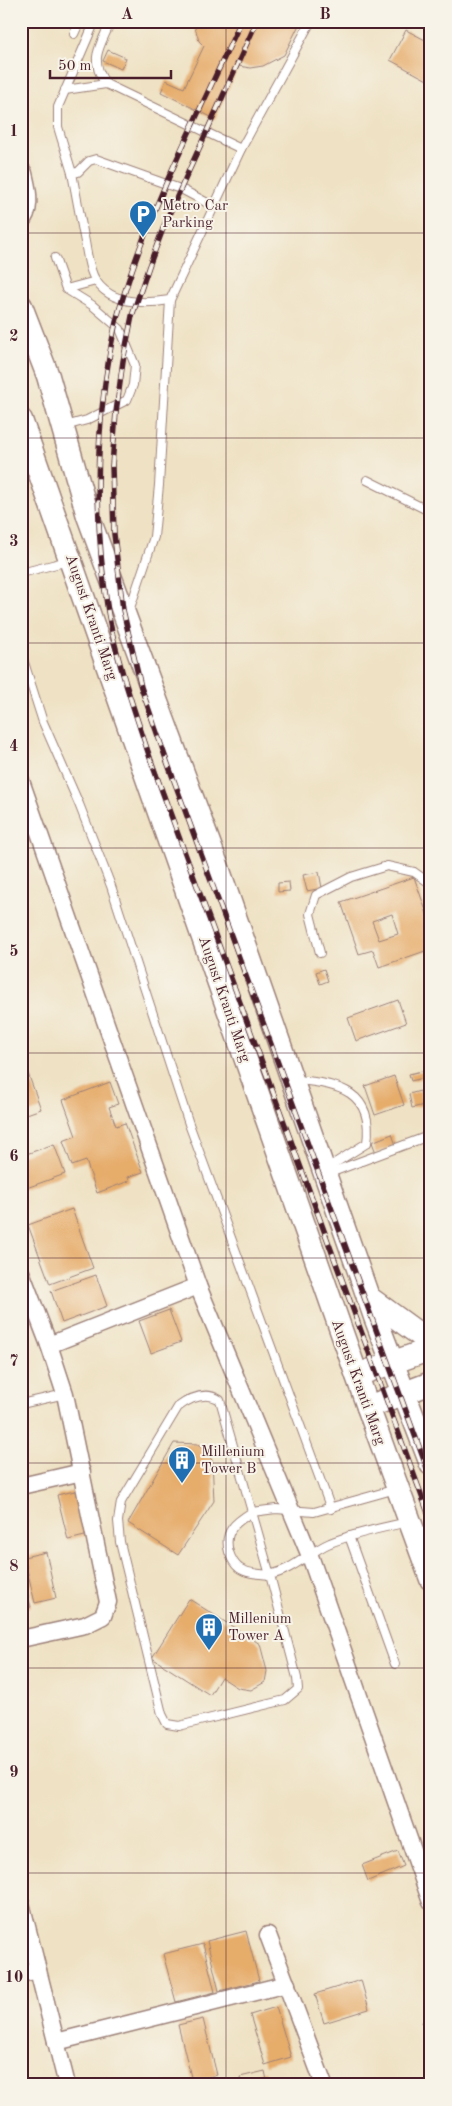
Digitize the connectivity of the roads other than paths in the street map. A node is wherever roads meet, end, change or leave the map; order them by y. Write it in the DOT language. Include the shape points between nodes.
graph roads {
  1 [pos="80,21"];
  2 [pos="95,21"];
  3 [pos="111,21"];
  4 [pos="311,21"];
  5 [pos="74,34"];
  6 [pos="106,84"];
  7 [pos="65,90"];
  8 [pos="242,148"];
  9 [pos="72,173"];
  10 [pos="21,174"];
  11 [pos="215,207"];
  12 [pos="21,217"];
  13 [pos="55,258"];
  14 [pos="96,280"];
  15 [pos="66,288"];
  16 [pos="170,300"];
  17 [pos="21,306"];
  18 [pos="21,420"];
  19 [pos="63,426"];
  20 [pos="367,480"];
  21 [pos="431,512"];
  22 [pos="72,560"];
  23 [pos="21,573"];
  24 [pos="126,619"];
  25 [pos="21,653"];
  26 [pos="21,780"];
  27 [pos="431,884"];
  28 [pos="320,954"];
  29 [pos="292,1080"];
  30 [pos="431,1135"];
  31 [pos="324,1171"];
  32 [pos="21,1272"];
  33 [pos="198,1286"];
  34 [pos="368,1297"];
  35 [pos="431,1343"];
  36 [pos="49,1345"];
  37 [pos="431,1349"];
  38 [pos="392,1362"];
  39 [pos="357,1375"];
  40 [pos="431,1383"];
  41 [pos="404,1393"];
  42 [pos="65,1394"];
  43 [pos="21,1404"];
  44 [pos="368,1407"];
  45 [pos="431,1463"];
  46 [pos="82,1472"];
  47 [pos="21,1486"];
  48 [pos="398,1489"];
  49 [pos="330,1509"];
  50 [pos="293,1511"];
  51 [pos="252,1512"];
  52 [pos="410,1521"];
  53 [pos="349,1536"];
  54 [pos="310,1556"];
  55 [pos="270,1575"];
  56 [pos="431,1579"];
  57 [pos="21,1639"];
  58 [pos="395,1664"];
  59 [pos="431,1902"];
  60 [pos="21,1903"];
  61 [pos="268,1935"];
  62 [pos="38,1970"];
  63 [pos="21,1974"];
  64 [pos="287,1984"];
  65 [pos="56,2042"];
  66 [pos="67,2085"];
  67 [pos="324,2085"];
  1 -- 5 [label="lane"];
  2 -- 7 [label="lane"];
  3 -- 6 [label="lane" via="96,56 96,66"];
  4 -- 8 [label="lane"];
  6 -- 7 [label="lane"];
  6 -- 8 [label="lane"];
  7 -- 9 [label="lane" via="58,107 58,122"];
  8 -- 11 [label="lane"];
  9 -- 11 [label="lane" via="96,159 183,190"];
  9 -- 14 [label="lane" via="89,261"];
  10 -- 12 [label="main road" via="25,198"];
  11 -- 16 [label="lane"];
  13 -- 15 [label="lane"];
  14 -- 15 [label="lane"];
  14 -- 16 [label="lane" via="109,293 123,300 150,303"];
  15 -- 19 [label="lane" via="120,329 136,365 127,400 87,420"];
  16 -- 24 [label="lane" via="154,537"];
  17 -- 19 [label="main road, August Kranti Marg"];
  18 -- 22 [label="main road, August Kranti Marg"];
  19 -- 24 [label="main road, August Kranti Marg" via="88,516"];
  20 -- 21 [label="lane"];
  22 -- 23 [label="lane"];
  22 -- 39 [label="main road, August Kranti Marg"];
  24 -- 29 [label="main road, August Kranti Marg"];
  25 -- 49 [label="lane" via="43,722 111,886 193,1133"];
  26 -- 33 [label="street"];
  27 -- 28 [label="lane" via="414,872 387,866 350,877 316,895 310,914"];
  29 -- 31 [label="main road, August Kranti Marg"];
  29 -- 31 [label="lane" via="344,1088 358,1098 366,1114 369,1127 367,1143"];
  30 -- 31 [label="lane"];
  31 -- 34 [label="main road, August Kranti Marg"];
  32 -- 36 [label="street"];
  33 -- 36 [label="street"];
  33 -- 50 [label="street"];
  34 -- 35 [label="main road"];
  34 -- 38 [label="main road, August Kranti Marg"];
  36 -- 42 [label="street"];
  37 -- 38 [label="main road"];
  38 -- 39 [label="main road"];
  38 -- 41 [label="main road, August Kranti Marg"];
  39 -- 44 [label="main road, August Kranti Marg"];
  40 -- 41 [label="main road"];
  41 -- 44 [label="main road"];
  41 -- 45 [label="main road, August Kranti Marg"];
  42 -- 43 [label="lane"];
  42 -- 46 [label="street"];
  44 -- 48 [label="main road, August Kranti Marg"];
  46 -- 47 [label="street"];
  46 -- 57 [label="street" via="108,1602 102,1616 85,1625"];
  48 -- 49 [label="lane"];
  48 -- 52 [label="main road, August Kranti Marg"];
  49 -- 50 [label="lane"];
  50 -- 51 [label="lane"];
  50 -- 54 [label="street"];
  51 -- 55 [label="lane"];
  51 -- 55 [label="lane" via="230,1530 226,1538 228,1550 240,1569"];
  51 -- 55 [label="lane" via="222,1404 216,1397 208,1396 187,1400 168,1422 121,1502 118,1521 162,1714 168,1724 178,1726 285,1700 298,1688"];
  52 -- 53 [label="lane"];
  52 -- 56 [label="main road, August Kranti Marg"];
  53 -- 54 [label="lane"];
  53 -- 58 [label="lane"];
  54 -- 55 [label="lane"];
  54 -- 59 [label="street"];
  60 -- 62 [label="street"];
  61 -- 64 [label="street"];
  62 -- 63 [label="street"];
  62 -- 65 [label="street"];
  64 -- 65 [label="street"];
  64 -- 67 [label="street"];
  65 -- 66 [label="street"];
}
